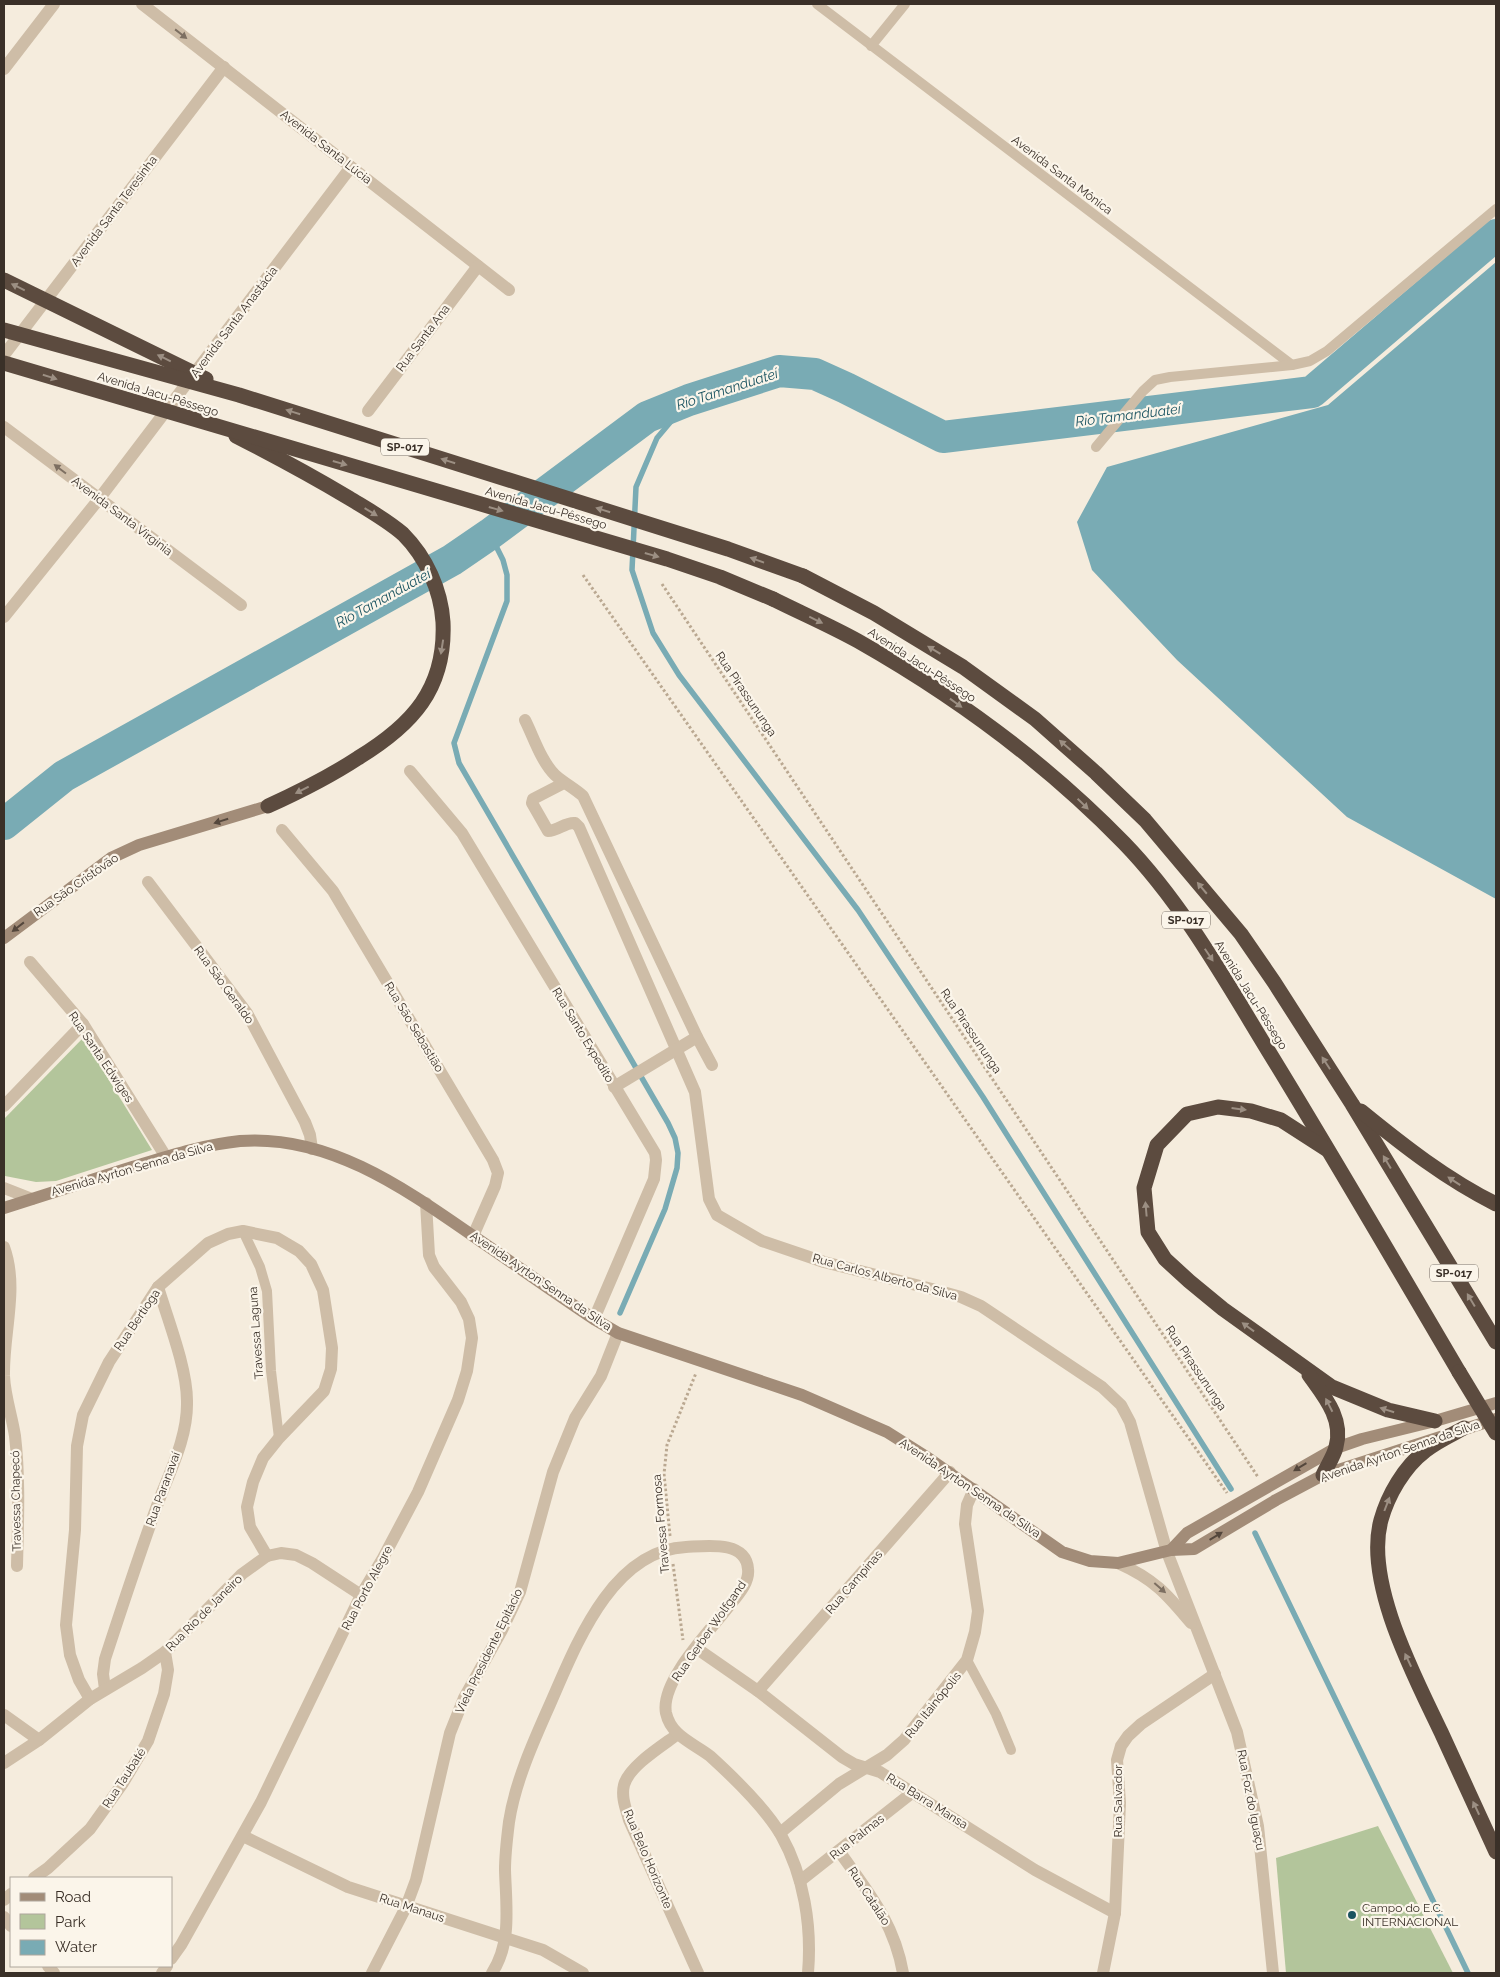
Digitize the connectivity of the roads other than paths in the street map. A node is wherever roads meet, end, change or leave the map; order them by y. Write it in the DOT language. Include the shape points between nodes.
graph roads {
  1 [pos="54,4"];
  2 [pos="142,4"];
  3 [pos="818,4"];
  4 [pos="905,4"];
  5 [pos="871,46"];
  6 [pos="224,67"];
  7 [pos="4,69"];
  8 [pos="351,167"];
  9 [pos="1496,209"];
  10 [pos="478,266"];
  11 [pos="4,280"];
  12 [pos="509,290"];
  13 [pos="4,330"];
  14 [pos="4,355"];
  15 [pos="4,362"];
  16 [pos="1292,365"];
  17 [pos="239,395"];
  18 [pos="368,411"];
  19 [pos="4,427"];
  20 [pos="222,428"];
  21 [pos="1096,447"];
  22 [pos="99,499"];
  23 [pos="241,605"];
  24 [pos="4,617"];
  25 [pos="525,720"];
  26 [pos="410,771"];
  27 [pos="564,783"];
  28 [pos="268,806"];
  29 [pos="282,830"];
  30 [pos="148,882"];
  31 [pos="4,938"];
  32 [pos="30,962"];
  33 [pos="83,1024"];
  34 [pos="697,1037"];
  35 [pos="677,1051"];
  36 [pos="712,1065"];
  37 [pos="614,1087"];
  38 [pos="1352,1104"];
  39 [pos="4,1106"];
  40 [pos="312,1148"];
  41 [pos="1330,1151"];
  42 [pos="166,1157"];
  43 [pos="4,1188"];
  44 [pos="32,1199"];
  45 [pos="426,1203"];
  46 [pos="1496,1204"];
  47 [pos="4,1208"];
  48 [pos="243,1231"];
  49 [pos="473,1236"];
  50 [pos="4,1247"];
  51 [pos="158,1287"];
  52 [pos="594,1319"];
  53 [pos="618,1333"];
  54 [pos="1496,1342"];
  55 [pos="4,1344"];
  56 [pos="1304,1367"];
  57 [pos="1496,1403"];
  58 [pos="1496,1419"];
  59 [pos="1435,1421"];
  60 [pos="1464,1428"];
  61 [pos="1496,1433"];
  62 [pos="14,1435"];
  63 [pos="279,1438"];
  64 [pos="4,1445"];
  65 [pos="1336,1448"];
  66 [pos="950,1472"];
  67 [pos="1323,1475"];
  68 [pos="974,1489"];
  69 [pos="1169,1550"];
  70 [pos="267,1556"];
  71 [pos="1118,1563"];
  72 [pos="17,1566"];
  73 [pos="361,1595"];
  74 [pos="1199,1633"];
  75 [pos="696,1648"];
  76 [pos="165,1652"];
  77 [pos="967,1660"];
  78 [pos="1215,1674"];
  79 [pos="105,1689"];
  80 [pos="758,1691"];
  81 [pos="90,1698"];
  82 [pos="4,1715"];
  83 [pos="678,1734"];
  84 [pos="39,1740"];
  85 [pos="1011,1750"];
  86 [pos="4,1763"];
  87 [pos="867,1767"];
  88 [pos="913,1792"];
  89 [pos="780,1834"];
  90 [pos="243,1836"];
  91 [pos="839,1851"];
  92 [pos="1496,1852"];
  93 [pos="35,1877"];
  94 [pos="800,1881"];
  95 [pos="406,1907"];
  96 [pos="1115,1913"];
  97 [pos="506,1937"];
  98 [pos="172,1957"];
  99 [pos="372,1973"];
  100 [pos="492,1973"];
  101 [pos="583,1973"];
  102 [pos="698,1973"];
  103 [pos="808,1973"];
  104 [pos="903,1973"];
  105 [pos="1103,1973"];
  106 [pos="1273,1973"];
  1 -- 7 [label="street"];
  2 -- 6 [label="street, Avenida Santa Lúcia, one-way"];
  3 -- 5 [label="lane, Avenida Santa Mônica"];
  4 -- 5 [label="lane"];
  5 -- 16 [label="lane, Avenida Santa Mônica"];
  6 -- 8 [label="street, Avenida Santa Lúcia"];
  6 -- 14 [label="street, Avenida Santa Teresinha"];
  8 -- 10 [label="street, Avenida Santa Lúcia"];
  8 -- 22 [label="street, Avenida Santa Anastácia"];
  9 -- 16 [label="lane" via="1328,351 1310,361"];
  10 -- 12 [label="street, Avenida Santa Lúcia"];
  10 -- 18 [label="street, Rua Santa Ana"];
  17 -- 11 [label="highway, one-way, bridge"];
  13 -- 17 [label="highway, Avenida Jacu-Pêssego / SP-017, bridge"];
  15 -- 20 [label="highway, Avenida Jacu-Pêssego / SP-017, one-way, bridge"];
  16 -- 21 [label="lane" via="1155,380"];
  38 -- 17 [label="highway, Avenida Jacu-Pêssego / SP-017, one-way, bridge" via="1241,934 1145,820 1035,719 963,667 874,613 803,576 728,549"];
  22 -- 19 [label="street, Avenida Santa Virginia, one-way"];
  20 -- 28 [label="highway, one-way, bridge" via="303,470 403,534 422,557 435,582 442,610 444,640 439,668 428,695 411,719 386,741 335,773"];
  20 -- 41 [label="highway, Avenida Jacu-Pêssego / SP-017, one-way, bridge" via="720,577 858,641 942,694 1015,746 1075,796 1125,844 1176,905 1218,967"];
  22 -- 23 [label="street, Avenida Santa Virginia"];
  22 -- 24 [label="street, Avenida Santa Anastácia"];
  25 -- 27 [label="street" via="543,759"];
  26 -- 37 [label="street, Rua Santo Expedito" via="462,833"];
  27 -- 34 [label="street" via="584,796"];
  27 -- 35 [label="street, Rua Carlos Alberto da Silva" via="532,803 548,831 571,823 579,827"];
  28 -- 31 [label="main road, Rua São Cristóvão, one-way" via="139,845 111,858"];
  29 -- 49 [label="street, Rua São Sebastião" via="332,891 493,1160 498,1173 495,1186"];
  30 -- 40 [label="street, Rua São Geraldo" via="247,1013 305,1122"];
  32 -- 33 [label="street, Rua Santa Edwiges"];
  33 -- 39 [label="street"];
  33 -- 42 [label="street, Rua Santa Edwiges"];
  34 -- 35 [label="street"];
  34 -- 36 [label="street"];
  35 -- 37 [label="street"];
  35 -- 69 [label="street, Rua Carlos Alberto da Silva" via="695,1092 709,1199 717,1215 762,1241 824,1262 947,1293 981,1306 1102,1388 1121,1405 1130,1422"];
  37 -- 52 [label="street, Rua Santo Expedito" via="655,1153 656,1168"];
  46 -- 38 [label="highway, one-way" via="1420,1158"];
  54 -- 38 [label="highway, Avenida Jacu-Pêssego / SP-017, one-way"];
  40 -- 42 [label="main road, Avenida Ayrton Senna da Silva" via="241,1141 213,1144"];
  40 -- 45 [label="main road, Avenida Ayrton Senna da Silva" via="357,1164"];
  56 -- 41 [label="highway, one-way" via="1223,1309 1165,1259 1148,1232 1144,1188 1157,1145 1187,1114 1218,1107 1251,1111 1282,1120"];
  41 -- 61 [label="highway, Avenida Jacu-Pêssego / SP-017, bridge"];
  42 -- 44 [label="main road, Avenida Ayrton Senna da Silva"];
  43 -- 44 [label="street"];
  44 -- 47 [label="main road, Avenida Ayrton Senna da Silva"];
  45 -- 49 [label="main road, Avenida Ayrton Senna da Silva"];
  45 -- 73 [label="street, Rua Porto Alegre" via="429,1254 434,1267 461,1302 469,1319 472,1338 467,1371 458,1400 418,1492"];
  48 -- 51 [label="street, Rua Bertioga" via="208,1243"];
  48 -- 63 [label="lane, Travessa Laguna" via="267,1291 270,1371"];
  48 -- 63 [label="street, Rua Bertioga" via="277,1238 299,1251 311,1264 322,1290 332,1348 331,1369 324,1391"];
  49 -- 52 [label="main road, Avenida Ayrton Senna da Silva"];
  50 -- 55 [label="street, Travessa Chapecó" via="11,1278"];
  51 -- 79 [label="street, Rua Paranavaí" via="186,1381 185,1423 106,1659"];
  51 -- 81 [label="street, Rua Bertioga" via="95,1387 83,1415 77,1446 75,1530 66,1625 78,1680"];
  52 -- 53 [label="main road, Avenida Ayrton Senna da Silva"];
  53 -- 66 [label="main road, Avenida Ayrton Senna da Silva" via="862,1420"];
  53 -- 95 [label="street, Viela Presidente Epitácio" via="601,1376 575,1418 552,1472 520,1592 464,1698 450,1733 416,1880"];
  55 -- 62 [label="street, Travessa Chapecó" via="4,1377"];
  59 -- 56 [label="highway, one-way" via="1388,1410 1352,1396"];
  65 -- 56 [label="highway, one-way" via="1339,1435 1335,1418 1328,1401"];
  57 -- 59 [label="main road, Avenida Ayrton Senna da Silva"];
  58 -- 60 [label="main road, Avenida Ayrton Senna da Silva"];
  59 -- 65 [label="main road, Avenida Ayrton Senna da Silva"];
  60 -- 67 [label="main road, Avenida Ayrton Senna da Silva"];
  92 -- 60 [label="highway, one-way" via="1403,1649 1384,1591 1378,1555 1380,1522 1405,1471 1424,1451"];
  62 -- 64 [label="street"];
  62 -- 72 [label="street, Travessa Chapecó"];
  63 -- 70 [label="street, Rua Bertioga" via="263,1458 247,1507 250,1527"];
  65 -- 67 [label="highway"];
  65 -- 69 [label="main road, Avenida Ayrton Senna da Silva, one-way" via="1187,1533"];
  66 -- 68 [label="main road, Avenida Ayrton Senna da Silva"];
  66 -- 80 [label="street, Rua Campinas"];
  69 -- 67 [label="main road, Avenida Ayrton Senna da Silva, one-way" via="1194,1549"];
  68 -- 71 [label="main road, Avenida Ayrton Senna da Silva" via="1062,1552 1090,1561"];
  68 -- 77 [label="street, Rua Itainópolis" via="967,1505 965,1524 978,1611"];
  69 -- 71 [label="main road, Avenida Ayrton Senna da Silva"];
  69 -- 74 [label="street, Rua Foz do Iguaçu"];
  70 -- 73 [label="street" via="281,1553 296,1555"];
  70 -- 76 [label="street, Rua Rio de Janeiro" via="242,1574"];
  71 -- 74 [label="street, Rua Foz do Iguaçu, one-way" via="1134,1570 1167,1594"];
  73 -- 90 [label="street, Rua Porto Alegre"];
  74 -- 78 [label="street, Rua Foz do Iguaçu"];
  75 -- 80 [label="street, Rua Barra Mansa"];
  75 -- 83 [label="street, Rua Gerber Wolfgand" via="666,1696 669,1724"];
  75 -- 97 [label="street, Rua Gerber Wolfgand" via="747,1581 746,1560 734,1548 671,1547 638,1564 615,1585 580,1635 527,1756 509,1821 505,1866"];
  76 -- 79 [label="street, Rua Rio de Janeiro"];
  76 -- 93 [label="street, Rua Taubaté" via="168,1670 164,1694 148,1741 90,1829"];
  77 -- 85 [label="lane"];
  77 -- 87 [label="street, Rua Itainópolis" via="904,1740"];
  78 -- 96 [label="street, Rua Salvador" via="1141,1724 1121,1746 1117,1760 1120,1803"];
  78 -- 106 [label="street, Rua Foz do Iguaçu" via="1238,1732 1258,1826"];
  79 -- 81 [label="street, Rua Rio de Janeiro"];
  80 -- 87 [label="street, Rua Barra Mansa" via="842,1756"];
  81 -- 84 [label="street, Rua Rio de Janeiro"];
  82 -- 84 [label="street"];
  83 -- 89 [label="street, Rua Gerber Wolfgand" via="734,1779"];
  83 -- 102 [label="street, Rua Belo Horizonte" via="633,1770 624,1786 624,1800 629,1820"];
  84 -- 86 [label="street, Rua Rio de Janeiro"];
  87 -- 88 [label="street, Rua Barra Mansa"];
  87 -- 89 [label="street, Rua Itainópolis" via="839,1784"];
  88 -- 91 [label="street, Rua Palmas"];
  88 -- 96 [label="street, Rua Barra Mansa" via="1035,1870"];
  89 -- 94 [label="street, Rua Gerber Wolfgand"];
  90 -- 95 [label="street, Rua Manaus" via="348,1887"];
  90 -- 98 [label="street, Rua Porto Alegre"];
  91 -- 94 [label="street, Rua Palmas"];
  91 -- 104 [label="street, Rua Catalão" via="883,1914 894,1938"];
  94 -- 103 [label="street, Rua Gerber Wolfgand" via="810,1932"];
  95 -- 97 [label="street, Rua Manaus"];
  95 -- 99 [label="street, Viela Presidente Epitácio"];
  96 -- 105 [label="street, Rua Salvador"];
  97 -- 100 [label="street, Rua Gerber Wolfgand" via="499,1963"];
  97 -- 101 [label="street, Rua Manaus" via="543,1950"];
}
